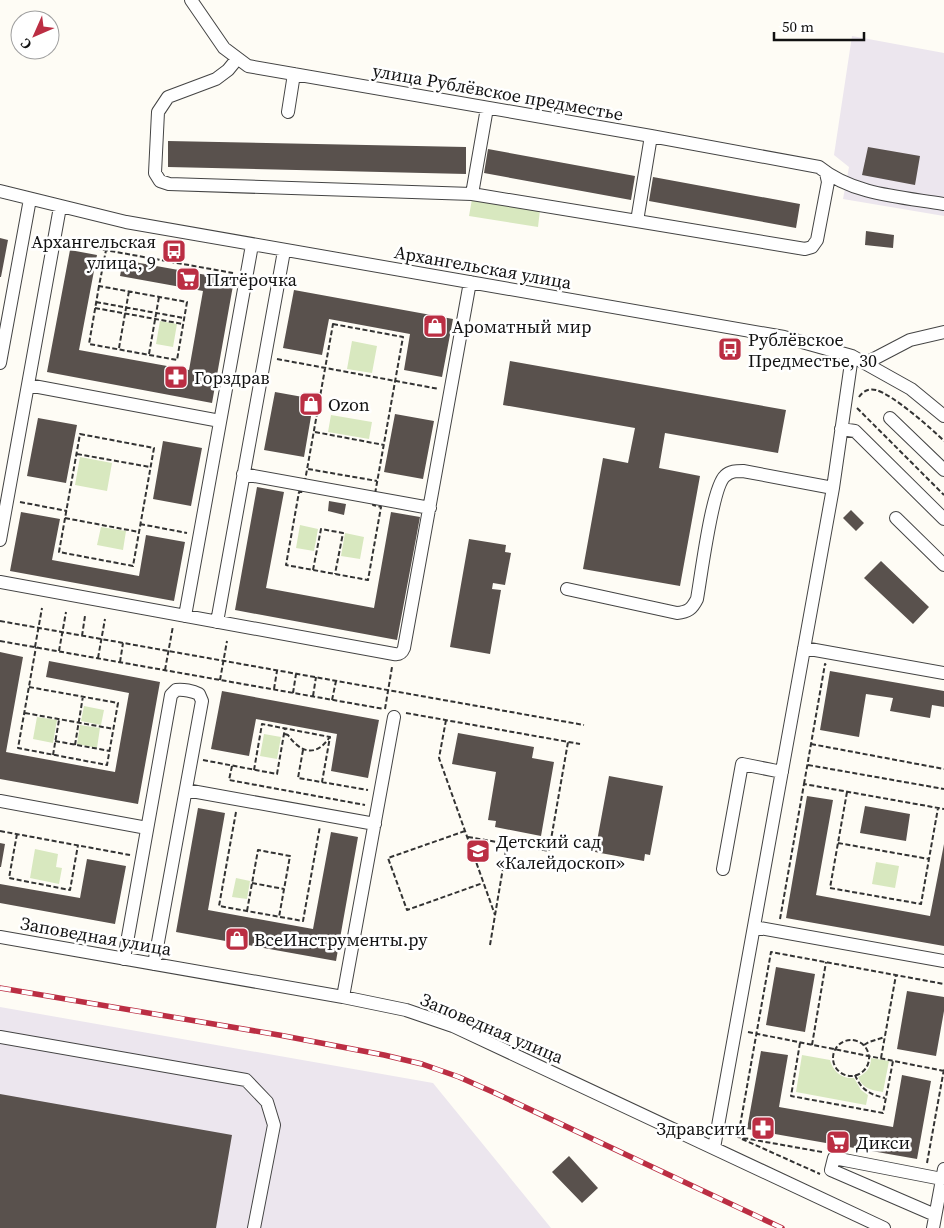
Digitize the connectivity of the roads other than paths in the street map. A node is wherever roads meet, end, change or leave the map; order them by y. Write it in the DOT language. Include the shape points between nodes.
graph roads {
  1 [pos="191,0"];
  2 [pos="237,59"];
  3 [pos="294,74"];
  4 [pos="487,108"];
  5 [pos="288,112"];
  6 [pos="651,136"];
  7 [pos="826,174"];
  8 [pos="0,191"];
  9 [pos="472,194"];
  10 [pos="30,199"];
  11 [pos="944,204"];
  12 [pos="60,207"];
  13 [pos="637,221"];
  14 [pos="252,245"];
  15 [pos="284,251"];
  16 [pos="470,282"];
  17 [pos="944,332"];
  18 [pos="852,356"];
  19 [pos="0,363"];
  20 [pos="866,363"];
  21 [pos="28,385"];
  22 [pos="944,416"];
  23 [pos="890,418"];
  24 [pos="220,421"];
  25 [pos="841,429"];
  26 [pos="944,470"];
  27 [pos="243,474"];
  28 [pos="833,488"];
  29 [pos="430,508"];
  30 [pos="896,518"];
  31 [pos="944,519"];
  32 [pos="0,540"];
  33 [pos="944,565"];
  34 [pos="0,582"];
  35 [pos="567,589"];
  36 [pos="180,615"];
  37 [pos="217,622"];
  38 [pos="804,648"];
  39 [pos="944,673"];
  40 [pos="393,712"];
  41 [pos="782,772"];
  42 [pos="186,790"];
  43 [pos="0,801"];
  44 [pos="375,824"];
  45 [pos="147,828"];
  46 [pos="723,869"];
  47 [pos="754,927"];
  48 [pos="0,937"];
  49 [pos="124,958"];
  50 [pos="944,961"];
  51 [pos="154,964"];
  52 [pos="344,997"];
  53 [pos="0,1037"];
  54 [pos="714,1148"];
  55 [pos="943,1174"];
  56 [pos="935,1215"];
  57 [pos="254,1228"];
  58 [pos="884,1228"];
  59 [pos="933,1228"];
  1 -- 2 [label="street, улица Рублёвское предместье" via="224,48"];
  2 -- 3 [label="street, улица Рублёвское предместье" via="248,66"];
  2 -- 9 [label="street" via="216,79 168,97 158,112 155,173 160,181 169,184"];
  3 -- 4 [label="street, улица Рублёвское предместье"];
  3 -- 5 [label="street"];
  4 -- 6 [label="street, улица Рублёвское предместье"];
  4 -- 9 [label="street"];
  6 -- 7 [label="street, улица Рублёвское предместье" via="819,167"];
  6 -- 13 [label="street"];
  7 -- 11 [label="street, улица Рублёвское предместье" via="855,188"];
  7 -- 13 [label="street" via="828,182 817,240 812,247"];
  8 -- 10 [label="street, Архангельская улица"];
  9 -- 13 [label="street"];
  10 -- 12 [label="street, Архангельская улица"];
  10 -- 19 [label="street"];
  12 -- 14 [label="street, Архангельская улица"];
  12 -- 21 [label="street"];
  14 -- 15 [label="street, Архангельская улица"];
  14 -- 24 [label="street"];
  15 -- 16 [label="street, Архангельская улица"];
  15 -- 27 [label="street"];
  16 -- 18 [label="street, Архангельская улица" via="784,337"];
  16 -- 29 [label="street"];
  17 -- 20 [label="street" via="910,340"];
  18 -- 20 [label="street, Архангельская улица"];
  18 -- 25 [label="street"];
  20 -- 22 [label="street, Архангельская улица" via="911,389"];
  21 -- 24 [label="street"];
  21 -- 32 [label="street"];
  23 -- 26 [label="street"];
  24 -- 36 [label="street"];
  25 -- 28 [label="street"];
  25 -- 31 [label="street" via="856,431"];
  27 -- 29 [label="street"];
  27 -- 37 [label="street"];
  28 -- 35 [label="street" via="743,472 733,471 724,476 715,494 697,599 686,612 677,613"];
  28 -- 38 [label="street"];
  29 -- 37 [label="street" via="404,648 398,655"];
  30 -- 33 [label="street"];
  34 -- 36 [label="street"];
  36 -- 37 [label="street"];
  38 -- 39 [label="street"];
  38 -- 41 [label="street"];
  40 -- 44 [label="street"];
  41 -- 46 [label="street" via="742,764"];
  41 -- 47 [label="street"];
  42 -- 44 [label="street"];
  42 -- 45 [label="street" via="202,697 196,692 179,689 171,695"];
  42 -- 51 [label="street"];
  43 -- 45 [label="street"];
  44 -- 52 [label="street"];
  45 -- 49 [label="street"];
  47 -- 50 [label="street"];
  47 -- 54 [label="street"];
  48 -- 49 [label="street, Заповедная улица"];
  49 -- 51 [label="street, Заповедная улица"];
  51 -- 52 [label="street, Заповедная улица"];
  52 -- 54 [label="street, Заповедная улица" via="406,1010 453,1026"];
  53 -- 57 [label="street" via="246,1080 267,1102 274,1125"];
  54 -- 58 [label="street, Заповедная улица"];
  55 -- 56 [label="street"];
  55 -- 56 [label="street" via="924,1175 834,1158 831,1170"];
  56 -- 59 [label="street"];
}
